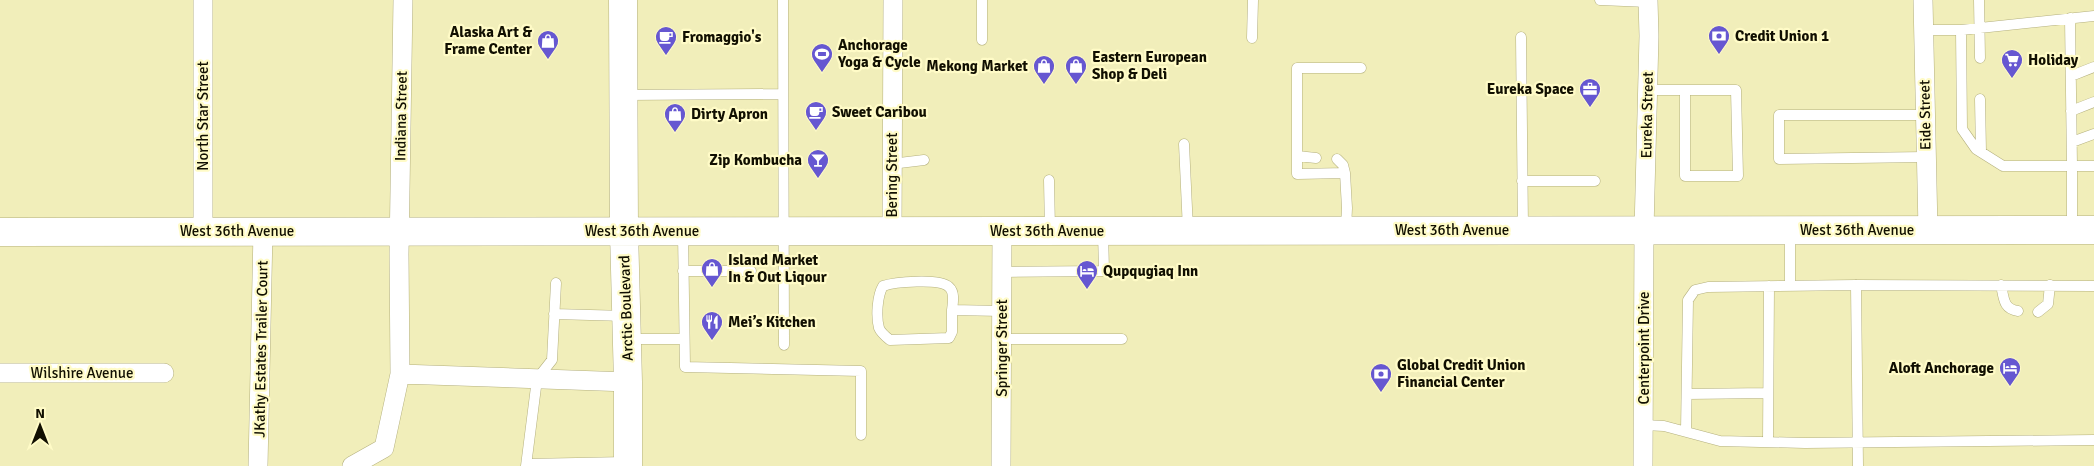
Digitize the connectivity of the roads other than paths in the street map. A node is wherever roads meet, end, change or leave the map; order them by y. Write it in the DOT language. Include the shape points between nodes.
graph roads {
  1 [pos="203,0"];
  2 [pos="403,0"];
  3 [pos="623,0"];
  4 [pos="783,0"];
  5 [pos="893,0"];
  6 [pos="982,0"];
  7 [pos="1253,0"];
  8 [pos="1600,0"];
  9 [pos="1923,0"];
  10 [pos="1979,0"];
  11 [pos="1648,1"];
  12 [pos="2094,16"];
  13 [pos="2070,18"];
  14 [pos="1980,28"];
  15 [pos="1923,30"];
  16 [pos="1961,30"];
  17 [pos="1521,37"];
  18 [pos="1252,38"];
  19 [pos="982,40"];
  20 [pos="1980,58"];
  21 [pos="2094,67"];
  22 [pos="1361,68"];
  23 [pos="2071,76"];
  24 [pos="1648,90"];
  25 [pos="1685,90"];
  26 [pos="783,94"];
  27 [pos="623,95"];
  28 [pos="1980,99"];
  29 [pos="2094,102"];
  30 [pos="2072,111"];
  31 [pos="1925,115"];
  32 [pos="2094,134"];
  33 [pos="2072,142"];
  34 [pos="1184,144"];
  35 [pos="1980,152"];
  36 [pos="1297,156"];
  37 [pos="1926,157"];
  38 [pos="1316,158"];
  39 [pos="1337,159"];
  40 [pos="924,160"];
  41 [pos="891,164"];
  42 [pos="2072,166"];
  43 [pos="2094,166"];
  44 [pos="1346,173"];
  45 [pos="1049,180"];
  46 [pos="1522,181"];
  47 [pos="1595,182"];
  48 [pos="783,230"];
  49 [pos="892,230"];
  50 [pos="1346,230"];
  51 [pos="1523,230"];
  52 [pos="1644,230"];
  53 [pos="1790,230"];
  54 [pos="1928,230"];
  55 [pos="2083,230"];
  56 [pos="203,231"];
  57 [pos="263,231"];
  58 [pos="400,231"];
  59 [pos="624,231"];
  60 [pos="683,231"];
  61 [pos="1002,231"];
  62 [pos="1050,231"];
  63 [pos="1103,231"];
  64 [pos="1188,231"];
  65 [pos="0,232"];
  66 [pos="683,271"];
  67 [pos="751,271"];
  68 [pos="1002,272"];
  69 [pos="556,283"];
  70 [pos="1856,285"];
  71 [pos="2050,285"];
  72 [pos="1769,286"];
  73 [pos="1790,286"];
  74 [pos="2000,286"];
  75 [pos="2094,286"];
  76 [pos="952,310"];
  77 [pos="1002,311"];
  78 [pos="2018,311"];
  79 [pos="2038,312"];
  80 [pos="554,314"];
  81 [pos="627,328"];
  82 [pos="684,339"];
  83 [pos="1002,339"];
  84 [pos="1122,339"];
  85 [pos="784,345"];
  86 [pos="0,373"];
  87 [pos="164,373"];
  88 [pos="400,374"];
  89 [pos="537,378"];
  90 [pos="628,382"];
  91 [pos="1768,393"];
  92 [pos="1687,394"];
  93 [pos="1644,425"];
  94 [pos="1686,431"];
  95 [pos="861,435"];
  96 [pos="2094,440"];
  97 [pos="1768,442"];
  98 [pos="1857,442"];
  99 [pos="628,464"];
  100 [pos="527,465"];
  101 [pos="571,465"];
  102 [pos="258,466"];
  103 [pos="352,466"];
  104 [pos="1001,466"];
  105 [pos="1643,466"];
  106 [pos="1858,466"];
  1 -- 56 [label="street, North Star Street"];
  2 -- 58 [label="street, Indiana Street"];
  3 -- 27 [label="main road, Arctic Boulevard"];
  4 -- 26 [label="lane"];
  5 -- 41 [label="street, Bering Street"];
  6 -- 19 [label="lane"];
  7 -- 18 [label="lane"];
  8 -- 11 [label="lane"];
  9 -- 15 [label="street, Eide Street"];
  10 -- 14 [label="lane"];
  11 -- 24 [label="street, Eureka Street"];
  12 -- 13 [label="lane"];
  13 -- 14 [label="lane"];
  13 -- 23 [label="lane"];
  14 -- 16 [label="lane"];
  14 -- 20 [label="lane"];
  15 -- 16 [label="lane"];
  15 -- 31 [label="street, Eide Street"];
  16 -- 35 [label="lane" via="1962,129"];
  17 -- 46 [label="lane"];
  21 -- 23 [label="lane"];
  22 -- 36 [label="lane" via="1297,68"];
  23 -- 30 [label="lane"];
  24 -- 25 [label="lane"];
  24 -- 52 [label="street, Eureka Street"];
  25 -- 25 [label="lane" via="1736,90 1738,176 1685,176"];
  26 -- 27 [label="lane"];
  26 -- 48 [label="lane"];
  27 -- 59 [label="main road, Arctic Boulevard"];
  28 -- 35 [label="lane"];
  29 -- 30 [label="lane"];
  30 -- 33 [label="lane"];
  31 -- 37 [label="street, Eide Street"];
  31 -- 37 [label="lane" via="1779,115 1779,159"];
  32 -- 33 [label="lane"];
  33 -- 42 [label="lane"];
  34 -- 64 [label="lane"];
  35 -- 42 [label="lane" via="2003,166"];
  36 -- 38 [label="lane"];
  36 -- 44 [label="lane" via="1297,174"];
  37 -- 54 [label="street, Eide Street"];
  39 -- 44 [label="lane"];
  40 -- 41 [label="lane"];
  41 -- 49 [label="street, Bering Street"];
  42 -- 43 [label="lane"];
  42 -- 55 [label="lane"];
  44 -- 50 [label="lane"];
  45 -- 62 [label="lane"];
  46 -- 47 [label="lane"];
  46 -- 51 [label="lane"];
  48 -- 49 [label="main road, West 36th Avenue"];
  48 -- 60 [label="main road, West 36th Avenue"];
  48 -- 85 [label="lane"];
  49 -- 61 [label="main road, West 36th Avenue"];
  50 -- 51 [label="main road, West 36th Avenue"];
  50 -- 64 [label="main road, West 36th Avenue"];
  51 -- 52 [label="main road, West 36th Avenue"];
  52 -- 53 [label="main road, West 36th Avenue"];
  52 -- 93 [label="street, Centerpoint Drive"];
  53 -- 54 [label="main road, West 36th Avenue"];
  53 -- 73 [label="lane"];
  54 -- 55 [label="main road, West 36th Avenue"];
  56 -- 57 [label="main road, West 36th Avenue"];
  56 -- 65 [label="main road, West 36th Avenue"];
  57 -- 58 [label="main road, West 36th Avenue"];
  57 -- 102 [label="street, JKathy Estates Trailer Court"];
  58 -- 59 [label="main road, West 36th Avenue"];
  58 -- 88 [label="street"];
  59 -- 60 [label="main road, West 36th Avenue"];
  59 -- 81 [label="main road, Arctic Boulevard"];
  60 -- 66 [label="lane"];
  61 -- 62 [label="main road, West 36th Avenue"];
  61 -- 68 [label="street, Springer Street"];
  62 -- 63 [label="main road, West 36th Avenue"];
  63 -- 64 [label="main road, West 36th Avenue"];
  63 -- 68 [label="lane" via="1104,271"];
  66 -- 67 [label="lane"];
  66 -- 82 [label="lane"];
  68 -- 77 [label="street, Springer Street"];
  69 -- 80 [label="lane"];
  70 -- 73 [label="lane"];
  70 -- 74 [label="lane"];
  70 -- 98 [label="lane"];
  71 -- 74 [label="lane"];
  71 -- 75 [label="lane"];
  71 -- 79 [label="lane" via="2048,304"];
  72 -- 73 [label="lane"];
  72 -- 91 [label="lane"];
  72 -- 92 [label="lane" via="1695,290 1688,300"];
  74 -- 78 [label="lane" via="2006,306"];
  76 -- 76 [label="lane" via="953,293 942,282 892,283 882,286 879,293 879,327 890,340 949,338"];
  76 -- 77 [label="lane"];
  77 -- 83 [label="street, Springer Street"];
  80 -- 81 [label="lane"];
  80 -- 89 [label="lane" via="552,360"];
  81 -- 82 [label="lane"];
  81 -- 90 [label="main road, Arctic Boulevard"];
  82 -- 95 [label="lane" via="685,367 861,371"];
  83 -- 84 [label="lane"];
  83 -- 104 [label="street, Springer Street"];
  86 -- 87 [label="street, Wilshire Avenue"];
  88 -- 89 [label="street"];
  88 -- 103 [label="street" via="384,448"];
  89 -- 90 [label="street"];
  89 -- 100 [label="lane"];
  90 -- 99 [label="main road, Arctic Boulevard"];
  91 -- 92 [label="lane"];
  91 -- 97 [label="lane"];
  92 -- 94 [label="lane"];
  93 -- 94 [label="lane"];
  93 -- 105 [label="street, Centerpoint Drive"];
  94 -- 97 [label="lane" via="1720,441"];
  96 -- 98 [label="lane"];
  97 -- 98 [label="lane"];
  98 -- 106 [label="lane"];
  99 -- 101 [label="lane"];
  100 -- 101 [label="lane"];
}
